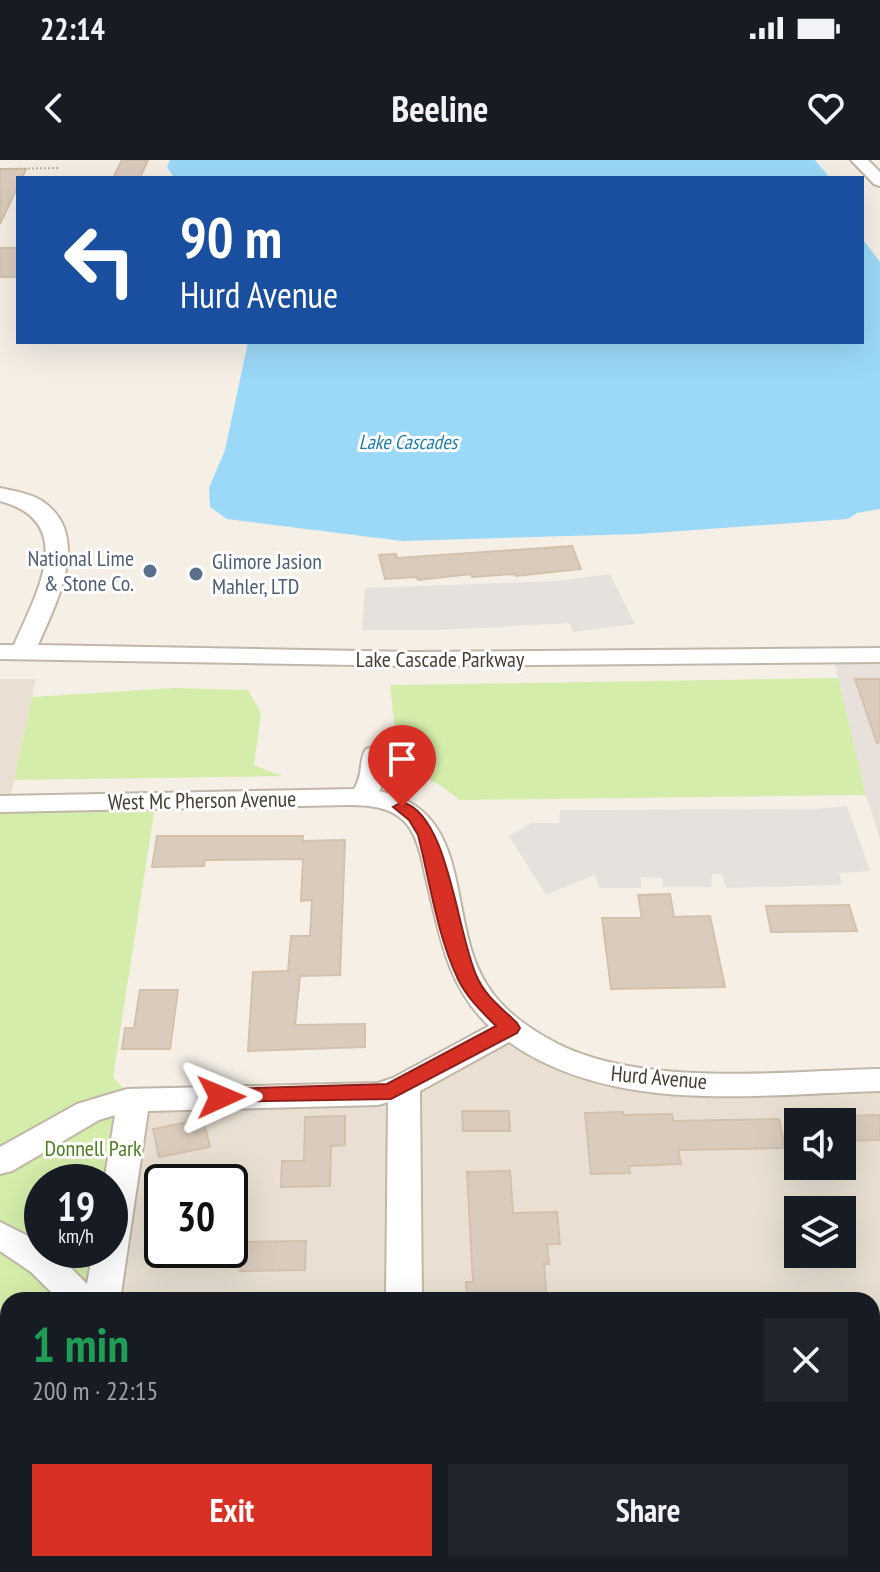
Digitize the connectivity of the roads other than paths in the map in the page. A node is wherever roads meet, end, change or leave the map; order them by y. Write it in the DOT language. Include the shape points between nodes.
graph roads {
  1 [pos="859,160"];
  2 [pos="880,181"];
  3 [pos="0,494"];
  4 [pos="12,652"];
  5 [pos="880,655"];
  6 [pos="375,755"];
  7 [pos="362,797"];
  8 [pos="0,804"];
  9 [pos="402,807"];
  10 [pos="510,1028"];
  11 [pos="880,1080"];
  12 [pos="404,1086"];
  13 [pos="134,1100"];
  14 [pos="0,1162"];
  15 [pos="0,1235"];
  16 [pos="73,1292"];
  17 [pos="103,1292"];
  18 [pos="404,1292"];
  1 -- 2 [label="street"];
  3 -- 4 [label="street" via="34,505 58,535 57,559"];
  4 -- 5 [label="street, Lake Cascade Parkway" via="414,659"];
  6 -- 7 [label="street" via="375,777"];
  7 -- 8 [label="street, West Mc Pherson Avenue"];
  7 -- 9 [label="street, West Mc Pherson Avenue"];
  9 -- 10 [label="street, Hurd Avenue" via="427,835 467,978"];
  10 -- 11 [label="street, Hurd Avenue" via="560,1058 624,1077 697,1082"];
  10 -- 12 [label="street"];
  12 -- 13 [label="street" via="378,1094"];
  12 -- 18 [label="street"];
  13 -- 14 [label="street" via="88,1112"];
  13 -- 17 [label="street"];
  15 -- 16 [label="street"];
}
